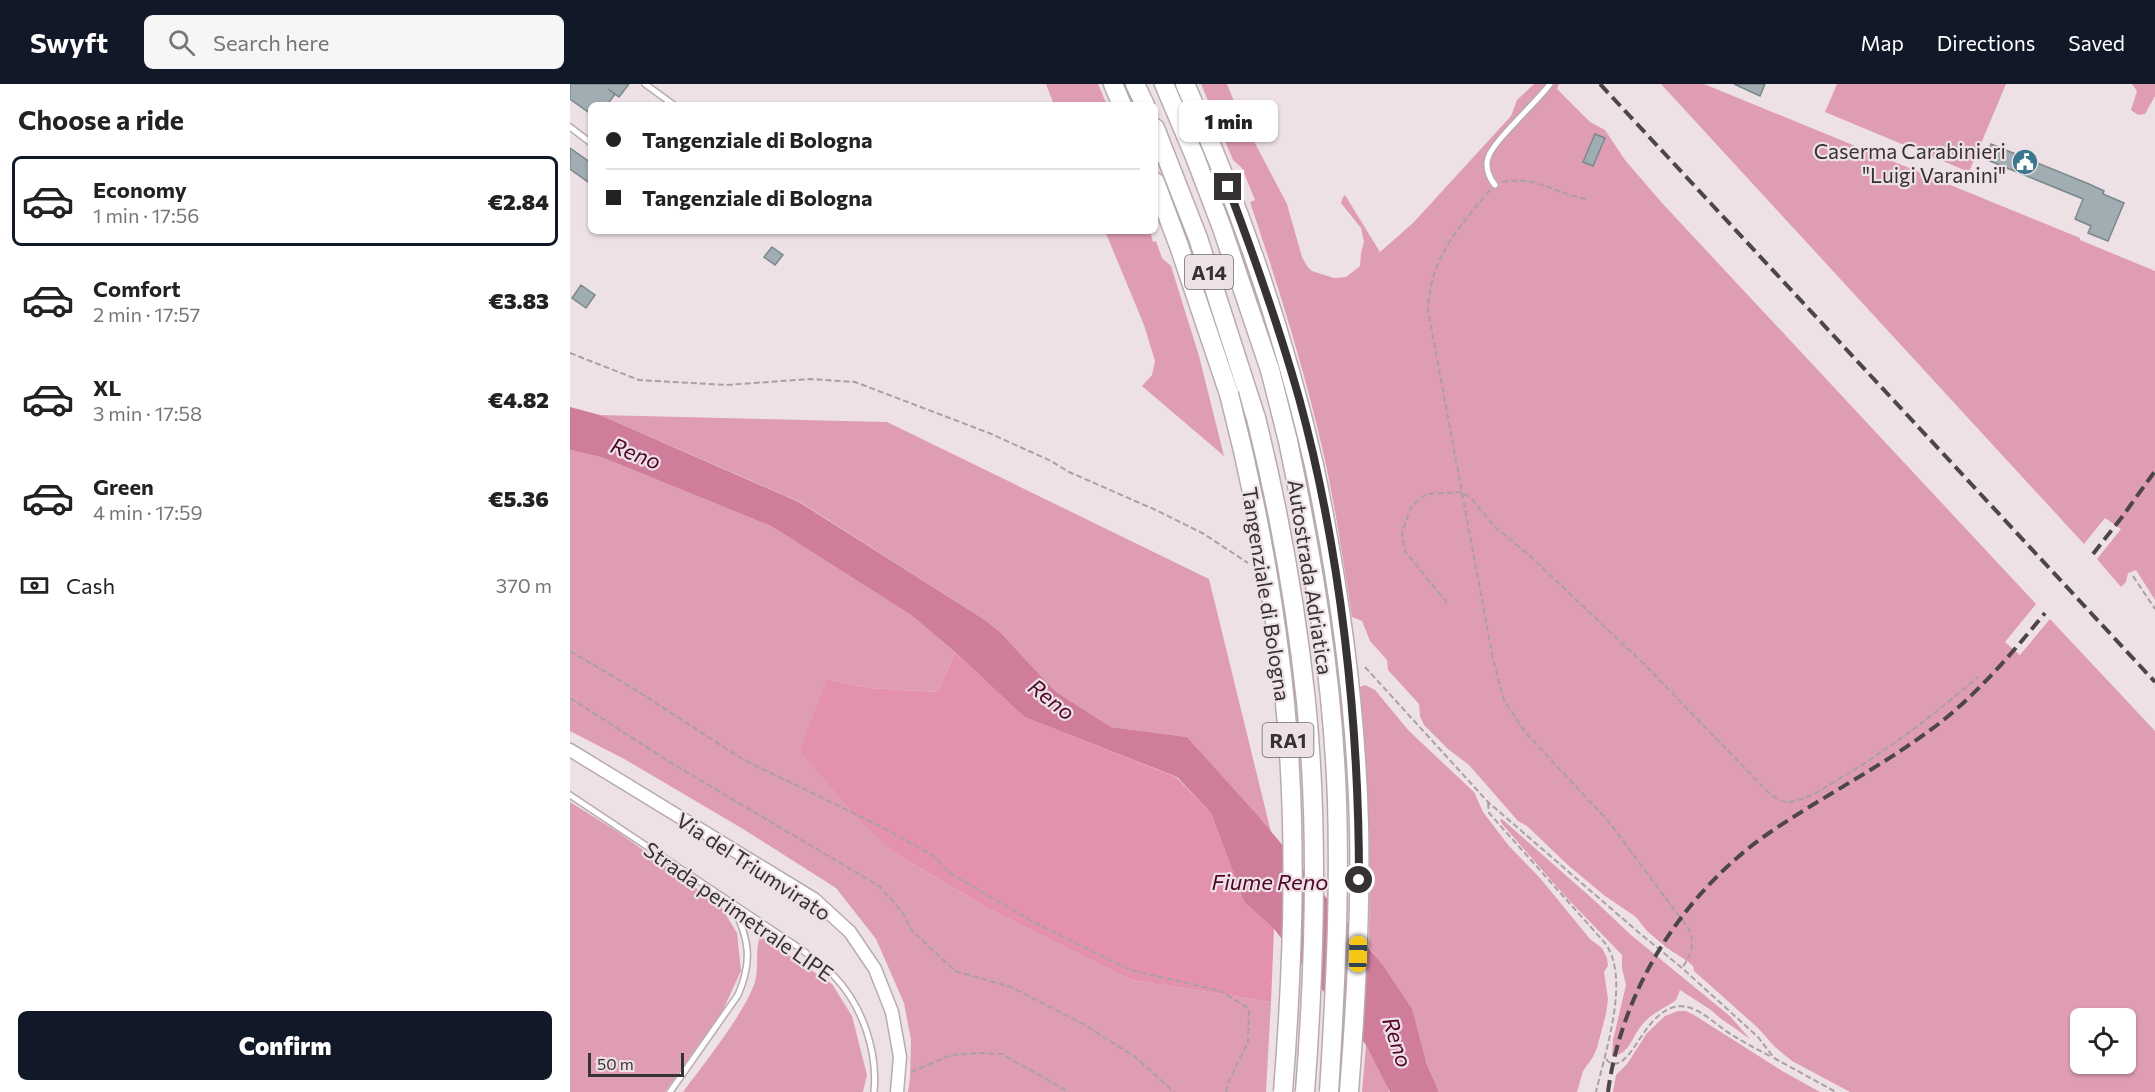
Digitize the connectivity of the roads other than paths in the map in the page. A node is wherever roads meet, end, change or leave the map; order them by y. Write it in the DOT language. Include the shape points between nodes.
graph roads {
  1 [pos="645,84"];
  2 [pos="1113,84"];
  3 [pos="1135,84"];
  4 [pos="1164,84"];
  5 [pos="1185,84"];
  6 [pos="1550,84"];
  7 [pos="670,102"];
  8 [pos="1121,102"];
  9 [pos="1144,102"];
  10 [pos="570,127"];
  11 [pos="1158,136"];
  12 [pos="588,141"];
  13 [pos="1495,185"];
  14 [pos="1158,190"];
  15 [pos="570,750"];
  16 [pos="570,795"];
  17 [pos="733,905"];
  18 [pos="670,1092"];
  19 [pos="874,1092"];
  20 [pos="897,1092"];
  21 [pos="1283,1092"];
  22 [pos="1305,1092"];
  23 [pos="1329,1092"];
  24 [pos="1349,1092"];
  1 -- 7 [label="lane"];
  2 -- 8 [label="highway"];
  3 -- 9 [label="highway"];
  4 -- 23 [label="highway, Autostrada Adriatica / A14, bridge" via="1222,228 1270,370 1315,579 1337,800 1338,906"];
  5 -- 24 [label="highway, bridge" via="1254,259 1299,398 1340,604 1356,762 1359,898"];
  6 -- 13 [label="lane" via="1492,149 1487,164"];
  10 -- 12 [label="lane"];
  11 -- 22 [label="highway, Autostrada Adriatica / A14, bridge" via="1198,238 1256,418 1286,555 1306,702 1311,776 1314,923"];
  14 -- 21 [label="highway, Tangenziale di Bologna / RA1, bridge" via="1229,394 1273,604 1288,750 1293,898"];
  15 -- 20 [label="street, Via del Triumvirato" via="814,899 832,914 863,949 884,989 900,1057"];
  16 -- 17 [label="lane, Strada perimetrale LIPE"];
  17 -- 18 [label="lane" via="745,930 746,977"];
  17 -- 19 [label="lane, Strada perimetrale LIPE" via="801,950 841,984 870,1041"];
}
